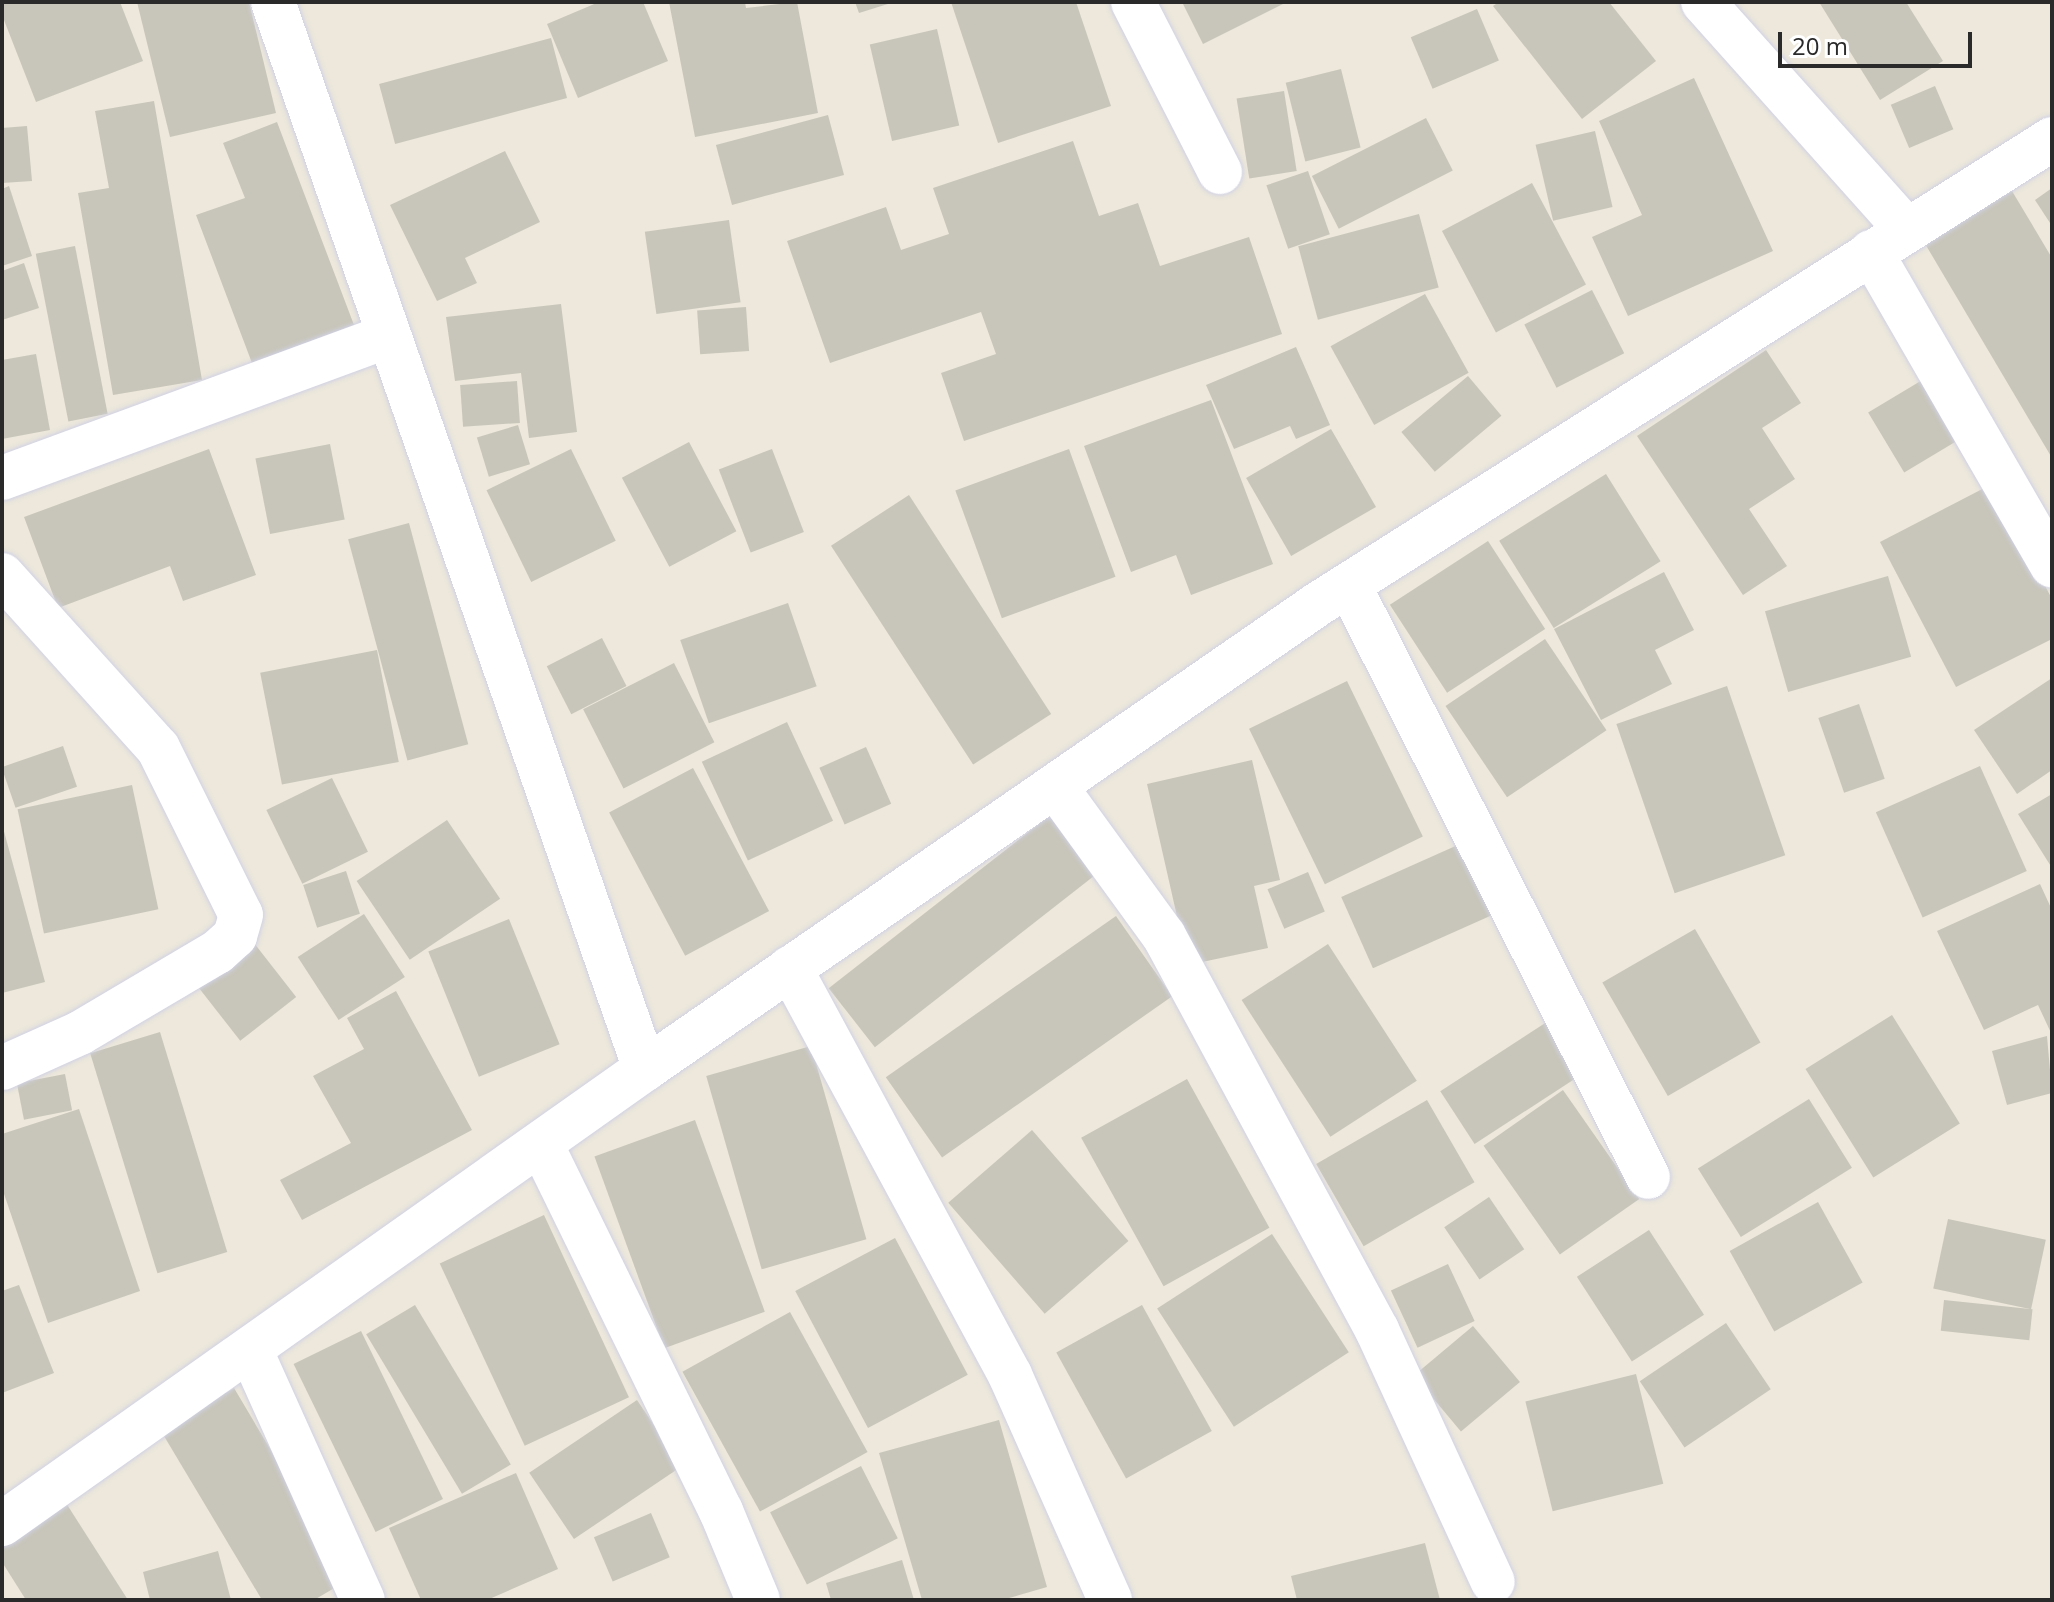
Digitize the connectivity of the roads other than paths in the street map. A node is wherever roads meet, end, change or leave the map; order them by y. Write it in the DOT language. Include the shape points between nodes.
graph roads {
  1 [pos="273,2"];
  2 [pos="1133,2"];
  3 [pos="1703,2"];
  4 [pos="2052,139"];
  5 [pos="1220,172"];
  6 [pos="1889,241"];
  7 [pos="387,336"];
  8 [pos="2,478"];
  9 [pos="2052,565"];
  10 [pos="2,575"];
  11 [pos="1349,585"];
  12 [pos="1055,786"];
  13 [pos="790,968"];
  14 [pos="2,1068"];
  15 [pos="645,1069"];
  16 [pos="541,1144"];
  17 [pos="1648,1177"];
  18 [pos="250,1349"];
  19 [pos="2,1524"];
  20 [pos="1493,1582"];
  21 [pos="363,1600"];
  22 [pos="758,1600"];
  23 [pos="1110,1600"];
  1 -- 7 [label="street"];
  2 -- 5 [label="street"];
  3 -- 6 [label="street"];
  4 -- 6 [label="street"];
  6 -- 9 [label="street"];
  6 -- 11 [label="street"];
  7 -- 8 [label="street"];
  7 -- 15 [label="street"];
  10 -- 14 [label="street" via="158,748 241,915 235,936 217,952 80,1033"];
  11 -- 12 [label="street"];
  11 -- 17 [label="street"];
  12 -- 13 [label="street"];
  12 -- 20 [label="street" via="1164,936 1377,1330"];
  13 -- 15 [label="street"];
  13 -- 23 [label="street" via="1010,1375"];
  15 -- 16 [label="street"];
  16 -- 18 [label="street"];
  16 -- 22 [label="street" via="721,1511"];
  18 -- 19 [label="street"];
  18 -- 21 [label="street"];
}
